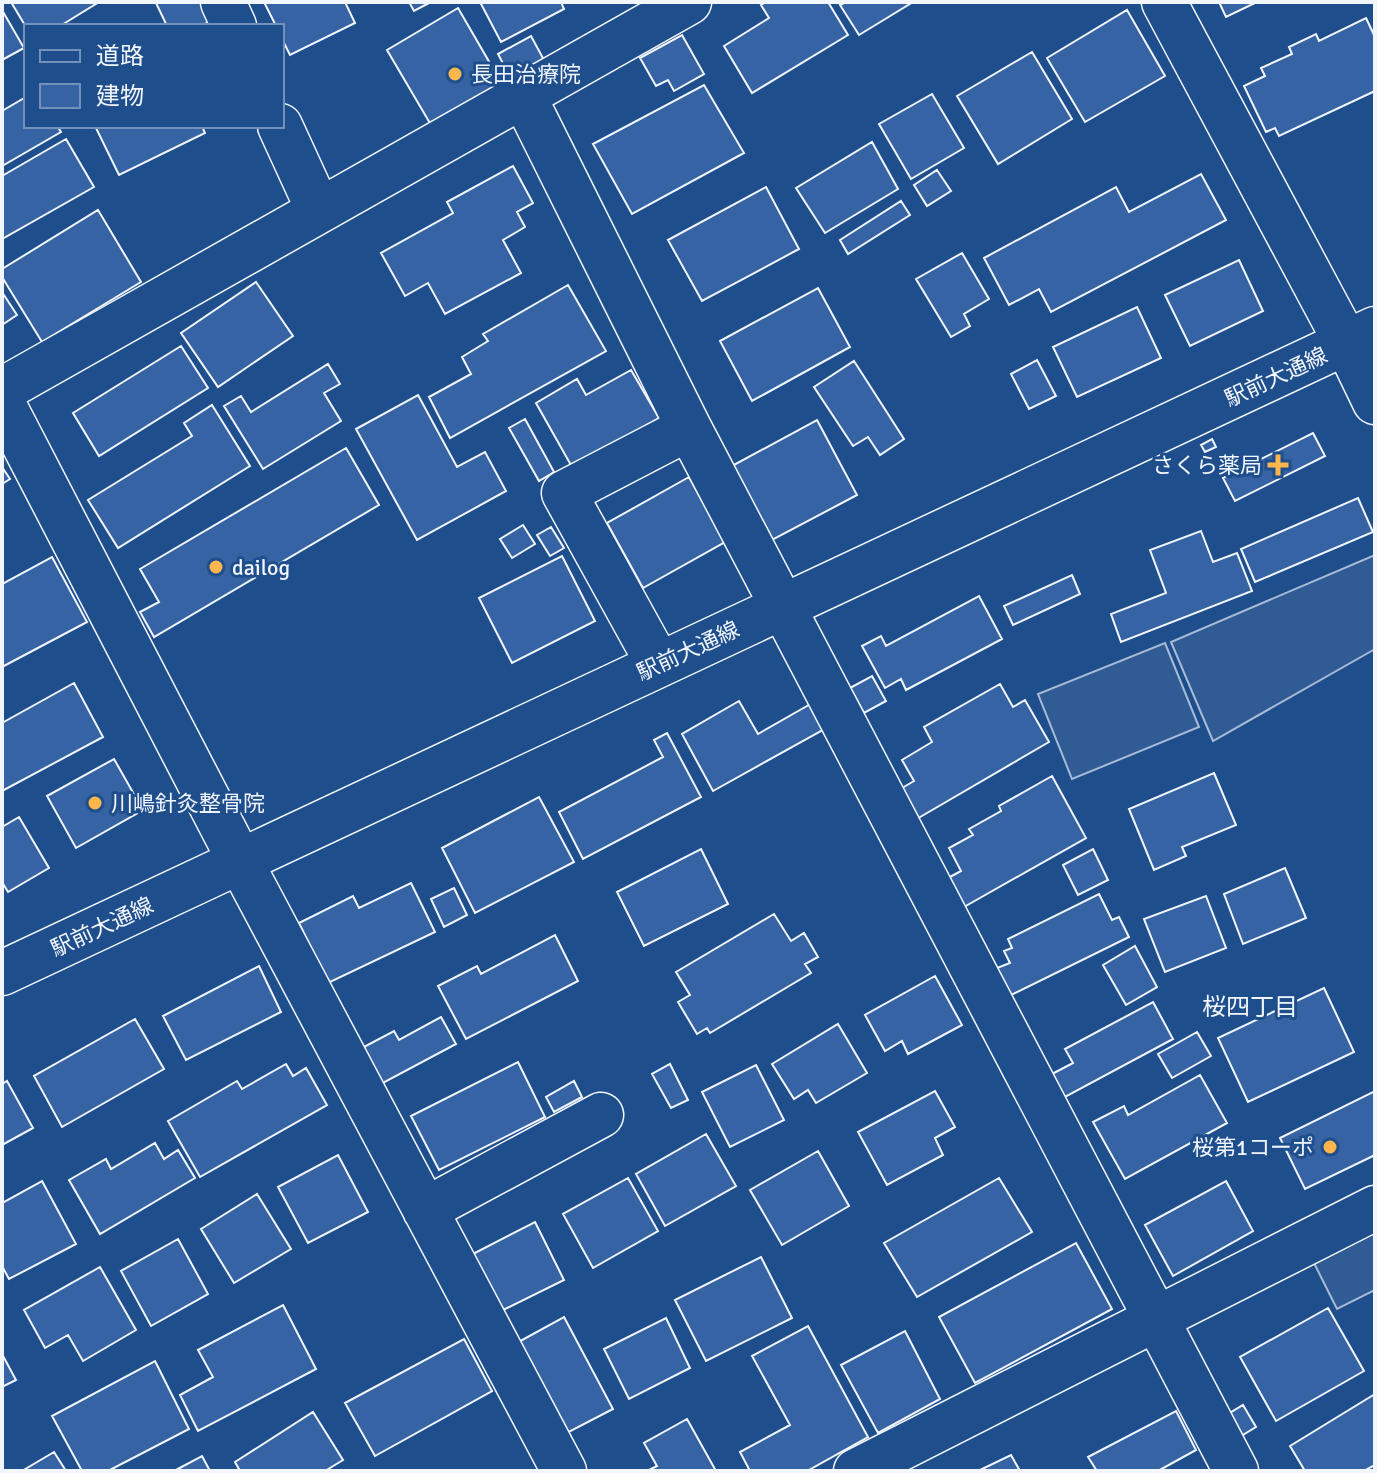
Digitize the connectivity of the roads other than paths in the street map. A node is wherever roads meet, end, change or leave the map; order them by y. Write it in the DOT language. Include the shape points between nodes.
graph roads {
  1 [pos="223,2"];
  2 [pos="689,2"];
  3 [pos="1164,2"];
  4 [pos="233,24"];
  5 [pos="524,97"];
  6 [pos="281,128"];
  7 [pos="319,211"];
  8 [pos="1361,336"];
  9 [pos="2,390"];
  10 [pos="2,402"];
  11 [pos="1375,402"];
  12 [pos="689,428"];
  13 [pos="785,607"];
  14 [pos="659,665"];
  15 [pos="240,861"];
  16 [pos="2,973"];
  17 [pos="601,1115"];
  18 [pos="1375,1208"];
  19 [pos="425,1210"];
  20 [pos="1157,1316"];
  21 [pos="564,1471"];
  22 [pos="856,1471"];
  23 [pos="1236,1471"];
  1 -- 4 [label="street"];
  2 -- 5 [label="street"];
  3 -- 8 [label="street"];
  5 -- 7 [label="street"];
  5 -- 12 [label="street"];
  6 -- 7 [label="street"];
  7 -- 9 [label="street"];
  8 -- 11 [label="street"];
  8 -- 13 [label="street, 駅前大通線"];
  10 -- 15 [label="street"];
  12 -- 13 [label="street"];
  12 -- 14 [label="street" via="564,493"];
  13 -- 14 [label="street, 駅前大通線"];
  13 -- 20 [label="street"];
  14 -- 15 [label="street, 駅前大通線"];
  15 -- 16 [label="street, 駅前大通線"];
  15 -- 19 [label="street"];
  17 -- 19 [label="street"];
  18 -- 20 [label="street"];
  19 -- 21 [label="street"];
  20 -- 22 [label="street"];
  20 -- 23 [label="street"];
}
